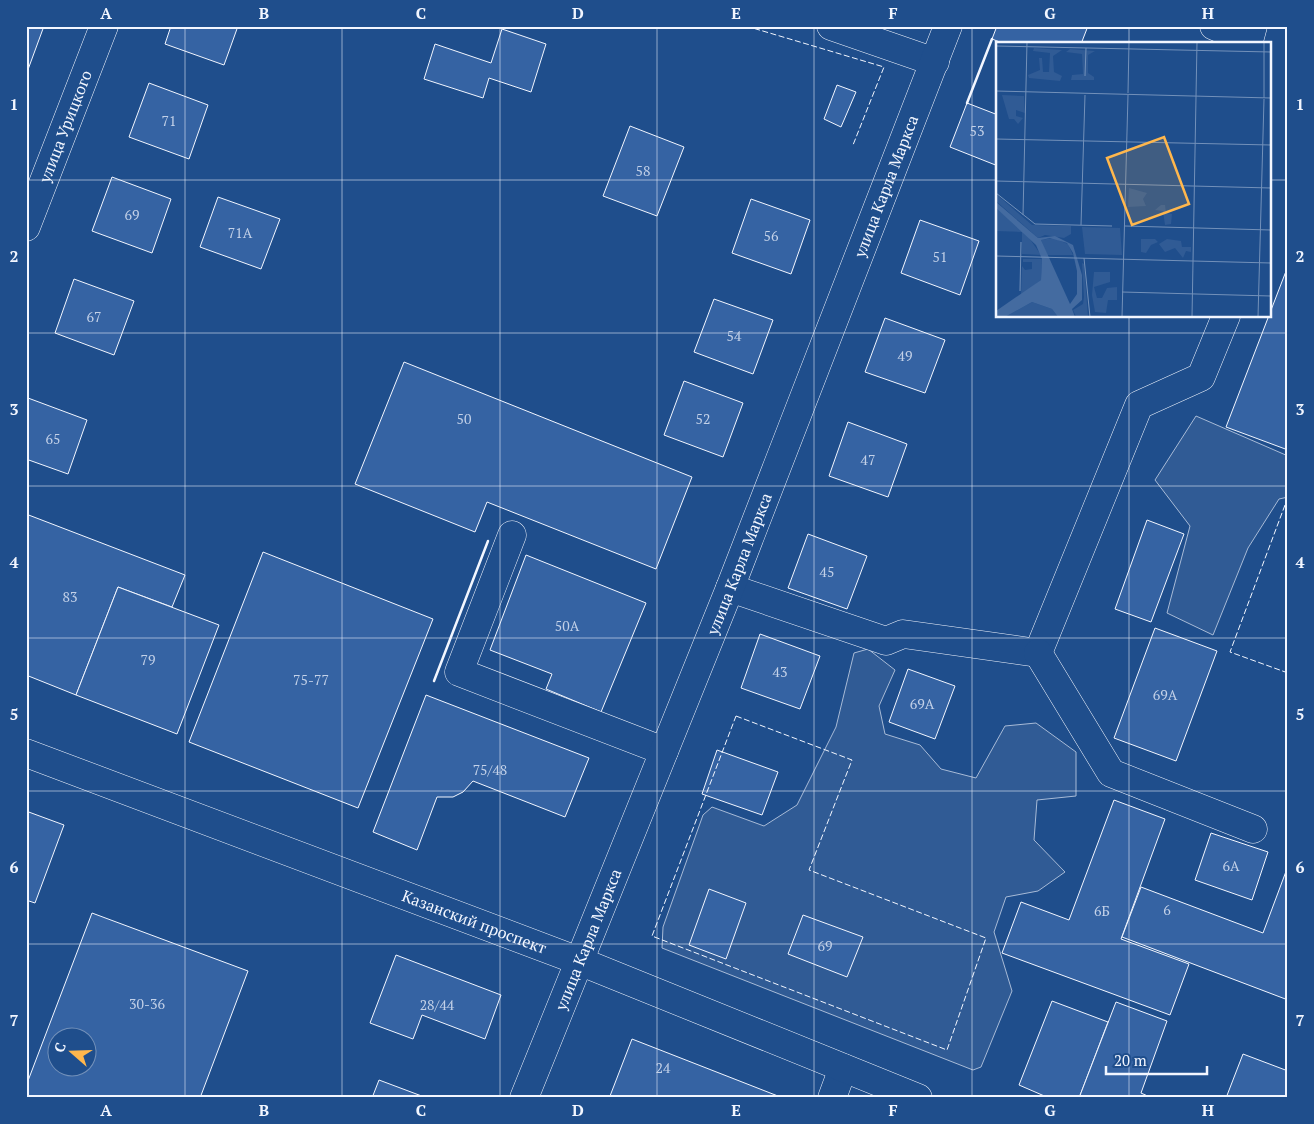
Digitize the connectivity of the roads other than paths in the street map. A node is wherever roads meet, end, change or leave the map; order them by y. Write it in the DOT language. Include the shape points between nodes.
graph roads {
  1 [pos="104,26"];
  2 [pos="831,26"];
  3 [pos="948,26"];
  4 [pos="1214,26"];
  5 [pos="1253,26"];
  6 [pos="935,62"];
  7 [pos="26,227"];
  8 [pos="1225,318"];
  9 [pos="512,535"];
  10 [pos="730,588"];
  11 [pos="1038,653"];
  12 [pos="664,751"];
  13 [pos="26,753"];
  14 [pos="1253,829"];
  15 [pos="579,961"];
  16 [pos="843,1068"];
  17 [pos="524,1098"];
  18 [pos="832,1098"];
  19 [pos="918,1098"];
  1 -- 7 [label="street, улица Урицкого"];
  2 -- 6 [label="street"];
  3 -- 6 [label="street, улица Карла Маркса"];
  4 -- 5 [label="street" via="1249,41"];
  6 -- 10 [label="street, улица Карла Маркса"];
  8 -- 11 [label="street" via="1201,377 1139,405"];
  9 -- 12 [label="street" via="459,672"];
  10 -- 11 [label="street" via="886,641 902,634"];
  10 -- 12 [label="street, улица Карла Маркса"];
  11 -- 14 [label="street" via="1111,773"];
  12 -- 15 [label="street, улица Карла Маркса"];
  13 -- 15 [label="street, Казанский проспект"];
  15 -- 16 [label="street, Казанский проспект"];
  15 -- 17 [label="street, улица Карла Маркса"];
  16 -- 18 [label="street"];
  16 -- 19 [label="street, Казанский проспект"];
}
